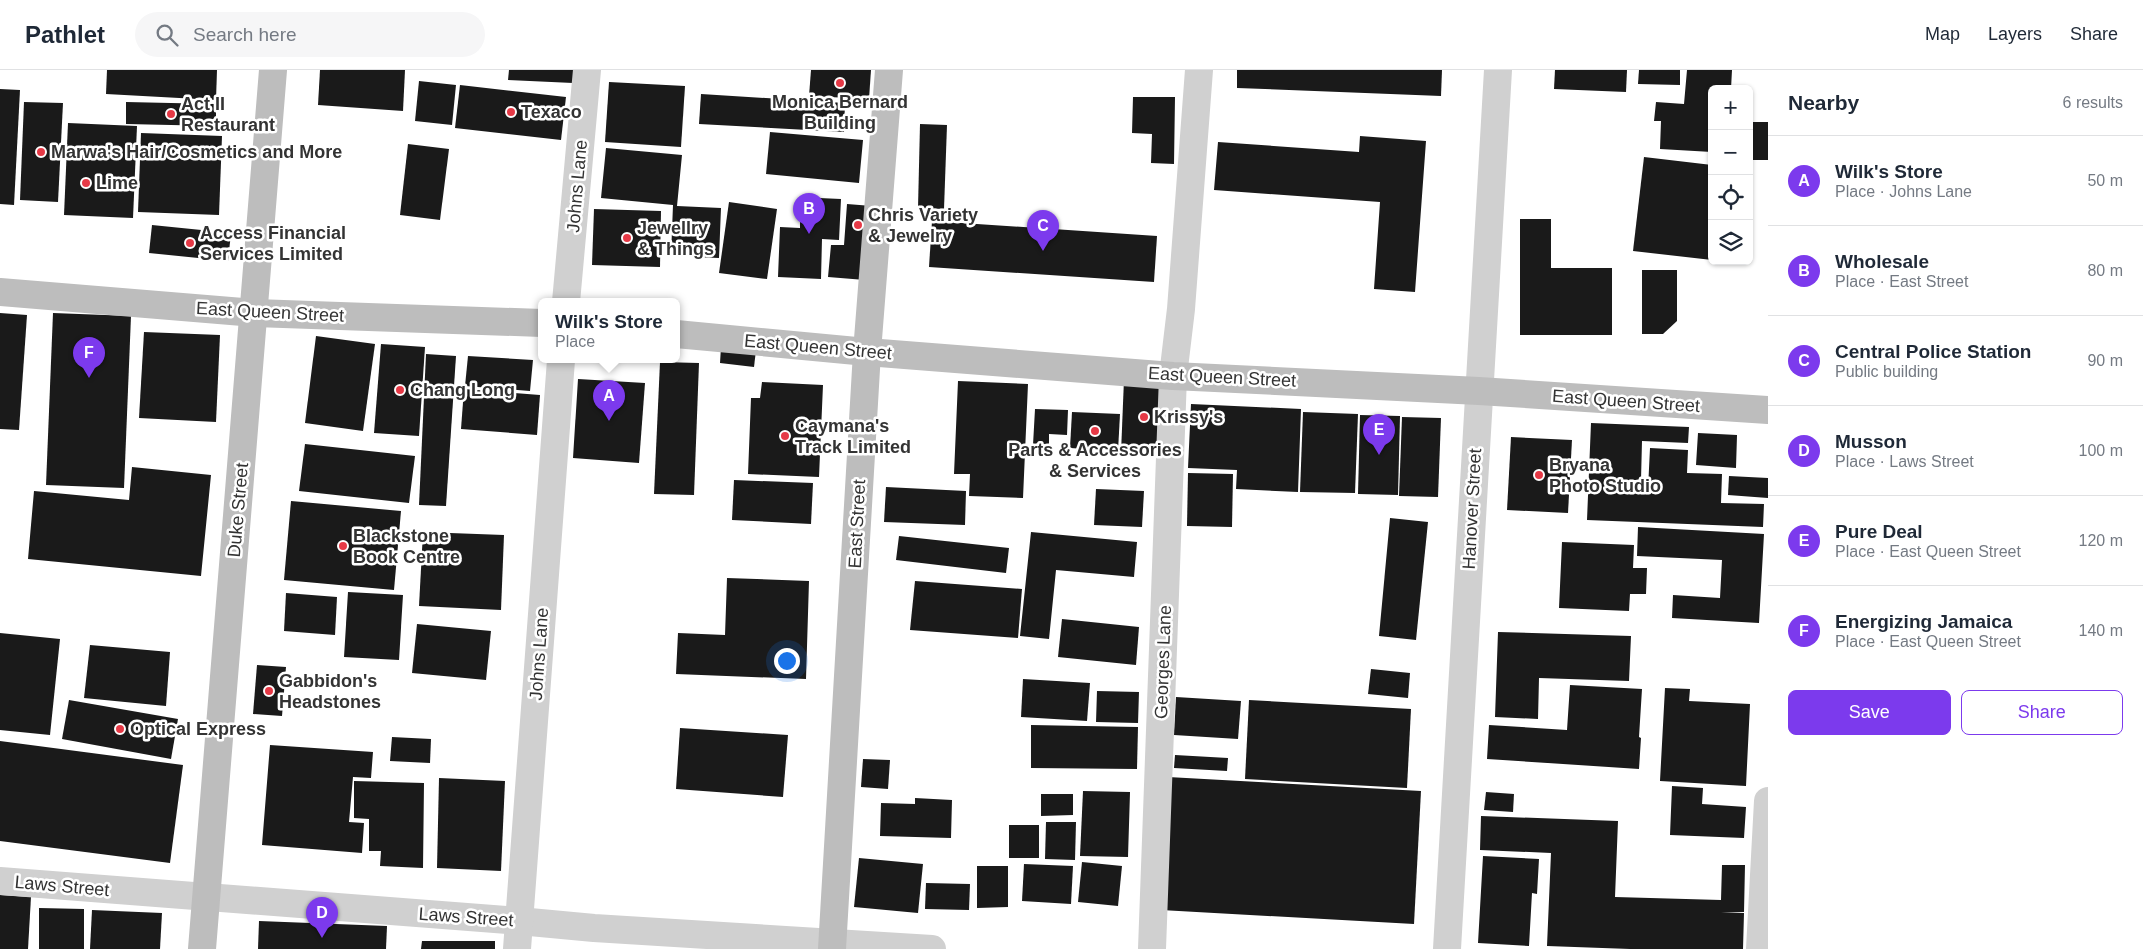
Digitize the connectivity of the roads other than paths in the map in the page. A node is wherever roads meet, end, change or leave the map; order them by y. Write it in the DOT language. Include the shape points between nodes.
graph roads {
  1 [pos="273,70"];
  2 [pos="587,70"];
  3 [pos="889,70"];
  4 [pos="1199,70"];
  5 [pos="1498,70"];
  6 [pos="0,292"];
  7 [pos="566,298"];
  8 [pos="255,313"];
  9 [pos="538,323"];
  10 [pos="680,334"];
  11 [pos="867,352"];
  12 [pos="561,363"];
  13 [pos="1173,376"];
  14 [pos="1479,391"];
  15 [pos="1768,410"];
  16 [pos="1768,801"];
  17 [pos="0,881"];
  18 [pos="205,898"];
  19 [pos="519,921"];
  20 [pos="832,947"];
  21 [pos="202,949"];
  22 [pos="517,949"];
  23 [pos="932,949"];
  24 [pos="1152,949"];
  25 [pos="1447,949"];
  26 [pos="1760,949"];
  1 -- 8 [label="main road, Duke Street"];
  2 -- 7 [label="street, Johns Lane"];
  3 -- 11 [label="main road, East Street"];
  4 -- 13 [label="street, Georges Lane"];
  5 -- 14 [label="street, Hanover Street"];
  6 -- 8 [label="main road, East Queen Street"];
  8 -- 9 [label="main road, East Queen Street"];
  8 -- 18 [label="main road, Duke Street"];
  10 -- 11 [label="main road, East Queen Street"];
  11 -- 13 [label="main road, East Queen Street"];
  11 -- 20 [label="main road, East Street"];
  12 -- 19 [label="street, Johns Lane"];
  13 -- 14 [label="main road, East Queen Street"];
  13 -- 24 [label="street, Georges Lane"];
  14 -- 15 [label="main road, East Queen Street"];
  14 -- 25 [label="street, Hanover Street"];
  16 -- 26 [label="street"];
  17 -- 18 [label="street, Laws Street"];
  18 -- 19 [label="street, Laws Street"];
  18 -- 21 [label="main road, Duke Street"];
  19 -- 20 [label="street, Laws Street"];
  19 -- 22 [label="street, Johns Lane"];
  20 -- 23 [label="street, Laws Street"];
}
